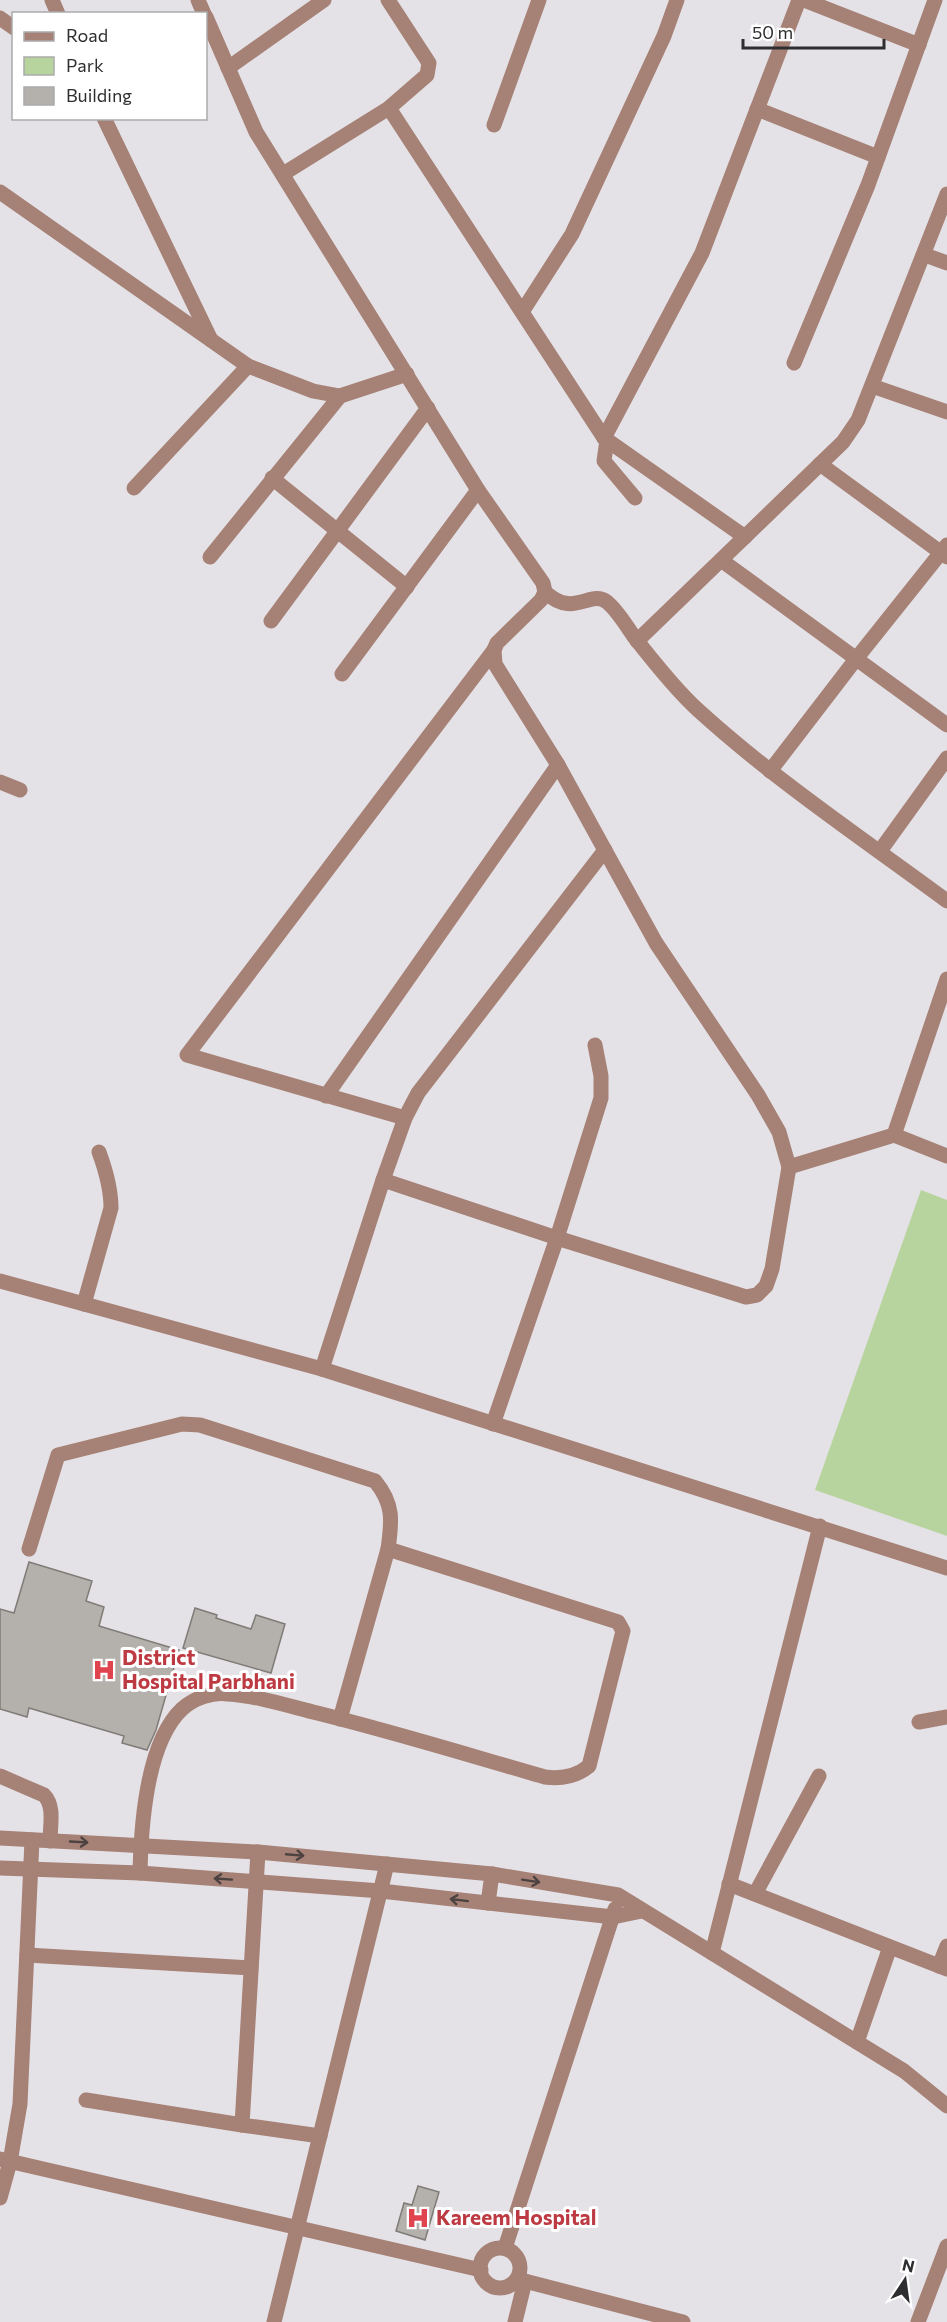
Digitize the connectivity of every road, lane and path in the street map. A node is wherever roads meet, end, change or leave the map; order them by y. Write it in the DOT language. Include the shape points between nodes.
graph roads {
  1 [pos="324,0"];
  2 [pos="388,0"];
  3 [pos="539,0"];
  4 [pos="677,0"];
  5 [pos="799,0"];
  6 [pos="804,0"];
  7 [pos="935,0"];
  8 [pos="207,20"];
  9 [pos="919,45"];
  10 [pos="228,68"];
  11 [pos="389,108"];
  12 [pos="757,109"];
  13 [pos="105,120"];
  14 [pos="494,125"];
  15 [pos="878,157"];
  16 [pos="283,174"];
  17 [pos="0,192"];
  18 [pos="947,194"];
  19 [pos="925,255"];
  20 [pos="947,263"];
  21 [pos="522,312"];
  22 [pos="212,342"];
  23 [pos="794,363"];
  24 [pos="248,366"];
  25 [pos="407,374"];
  26 [pos="872,386"];
  27 [pos="340,396"];
  28 [pos="429,408"];
  29 [pos="947,412"];
  30 [pos="605,439"];
  31 [pos="820,464"];
  32 [pos="272,478"];
  33 [pos="134,488"];
  34 [pos="478,490"];
  35 [pos="635,498"];
  36 [pos="337,531"];
  37 [pos="745,537"];
  38 [pos="945,552"];
  39 [pos="210,557"];
  40 [pos="721,560"];
  41 [pos="407,586"];
  42 [pos="545,592"];
  43 [pos="271,621"];
  44 [pos="637,641"];
  45 [pos="494,650"];
  46 [pos="856,658"];
  47 [pos="342,674"];
  48 [pos="947,725"];
  49 [pos="945,764"];
  50 [pos="558,765"];
  51 [pos="770,771"];
  52 [pos="0,782"];
  53 [pos="20,790"];
  54 [pos="605,850"];
  55 [pos="880,851"];
  56 [pos="947,901"];
  57 [pos="947,979"];
  58 [pos="595,1045"];
  59 [pos="326,1096"];
  60 [pos="405,1118"];
  61 [pos="894,1134"];
  62 [pos="99,1152"];
  63 [pos="947,1155"];
  64 [pos="789,1167"];
  65 [pos="383,1180"];
  66 [pos="557,1238"];
  67 [pos="0,1281"];
  68 [pos="84,1304"];
  69 [pos="322,1369"];
  70 [pos="493,1424"];
  71 [pos="820,1526"];
  72 [pos="29,1549"];
  73 [pos="388,1549"];
  74 [pos="947,1568"];
  75 [pos="947,1718"];
  76 [pos="340,1719"];
  77 [pos="919,1722"];
  78 [pos="0,1776"];
  79 [pos="819,1776"];
  80 [pos="0,1838"];
  81 [pos="32,1840"];
  82 [pos="50,1841"];
  83 [pos="141,1845"];
  84 [pos="258,1852"];
  85 [pos="387,1864"];
  86 [pos="0,1868"];
  87 [pos="30,1869"];
  88 [pos="140,1873"];
  89 [pos="492,1874"];
  90 [pos="256,1881"];
  91 [pos="729,1884"];
  92 [pos="381,1890"];
  93 [pos="755,1894"];
  94 [pos="618,1895"];
  95 [pos="488,1903"];
  96 [pos="642,1911"];
  97 [pos="613,1917"];
  98 [pos="947,1946"];
  99 [pos="890,1947"];
  100 [pos="712,1953"];
  101 [pos="27,1955"];
  102 [pos="251,1968"];
  103 [pos="943,1968"];
  104 [pos="857,2042"];
  105 [pos="86,2100"];
  106 [pos="947,2106"];
  107 [pos="242,2125"];
  108 [pos="320,2136"];
  109 [pos="5,2161"];
  110 [pos="0,2198"];
  111 [pos="297,2228"];
  112 [pos="947,2246"];
  113 [pos="505,2248"];
  114 [pos="481,2270"];
  115 [pos="521,2280"];
  116 [pos="274,2322"];
  117 [pos="515,2322"];
  118 [pos="683,2322"];
  119 [pos="918,2322"];
  1 -- 10 [label="street"];
  2 -- 11 [label="street" via="429,63 427,75"];
  3 -- 14 [label="street"];
  4 -- 21 [label="street" via="572,234"];
  5 -- 12 [label="street"];
  6 -- 9 [label="street"];
  7 -- 9 [label="street"];
  8 -- 10 [label="street"];
  9 -- 15 [label="street"];
  10 -- 16 [label="street" via="256,132"];
  11 -- 16 [label="street"];
  11 -- 21 [label="street"];
  12 -- 15 [label="street"];
  12 -- 30 [label="street" via="702,253"];
  13 -- 22 [label="street"];
  15 -- 23 [label="street"];
  16 -- 25 [label="street"];
  17 -- 22 [label="street"];
  18 -- 19 [label="street"];
  19 -- 20 [label="street"];
  19 -- 26 [label="street"];
  21 -- 30 [label="street"];
  22 -- 24 [label="street"];
  24 -- 27 [label="street" via="313,391"];
  24 -- 33 [label="street"];
  25 -- 27 [label="street"];
  25 -- 28 [label="street"];
  26 -- 29 [label="street"];
  26 -- 31 [label="street" via="858,420 843,442"];
  27 -- 32 [label="street"];
  28 -- 34 [label="street"];
  28 -- 36 [label="street"];
  30 -- 35 [label="street" via="604,461"];
  30 -- 37 [label="street"];
  31 -- 37 [label="street"];
  31 -- 38 [label="street"];
  32 -- 36 [label="street"];
  32 -- 39 [label="street"];
  34 -- 41 [label="street"];
  34 -- 42 [label="street" via="543,583"];
  36 -- 41 [label="street"];
  36 -- 43 [label="street"];
  37 -- 40 [label="street"];
  38 -- 46 [label="street"];
  40 -- 44 [label="street"];
  40 -- 46 [label="street"];
  41 -- 47 [label="street"];
  42 -- 44 [label="street" via="562,604 593,598 608,603"];
  42 -- 45 [label="street"];
  44 -- 51 [label="street" via="696,709"];
  45 -- 50 [label="street" via="495,664"];
  45 -- 59 [label="street" via="187,1055"];
  46 -- 48 [label="street"];
  46 -- 51 [label="street"];
  49 -- 55 [label="street"];
  50 -- 54 [label="street"];
  50 -- 59 [label="street"];
  51 -- 55 [label="street"];
  52 -- 53 [label="street"];
  54 -- 60 [label="street" via="418,1092"];
  54 -- 64 [label="street" via="656,942 758,1095 778,1132"];
  55 -- 56 [label="street"];
  57 -- 61 [label="street"];
  58 -- 66 [label="street" via="601,1076 600,1098"];
  59 -- 60 [label="street"];
  60 -- 65 [label="street"];
  61 -- 63 [label="street"];
  61 -- 64 [label="street"];
  62 -- 68 [label="street" via="108,1178 111,1208"];
  64 -- 66 [label="street" via="772,1269 766,1286 757,1295 746,1297"];
  65 -- 66 [label="street"];
  65 -- 69 [label="street"];
  66 -- 70 [label="street"];
  67 -- 68 [label="street"];
  68 -- 69 [label="street"];
  69 -- 70 [label="street"];
  70 -- 71 [label="street"];
  71 -- 74 [label="street"];
  71 -- 91 [label="street"];
  72 -- 73 [label="street" via="58,1455 191,1423 375,1480 391,1512"];
  73 -- 76 [label="street"];
  73 -- 76 [label="street" via="622,1626 591,1760 583,1771 572,1776 546,1777"];
  75 -- 77 [label="street"];
  76 -- 83 [label="street" via="227,1694 198,1699 171,1721 152,1766"];
  78 -- 82 [label="street" via="48,1800"];
  79 -- 93 [label="street"];
  80 -- 81 [label="street"];
  81 -- 82 [label="street"];
  81 -- 87 [label="street"];
  82 -- 83 [label="street, one-way"];
  83 -- 84 [label="street"];
  83 -- 88 [label="street"];
  84 -- 85 [label="street, one-way"];
  84 -- 90 [label="street"];
  85 -- 89 [label="street"];
  85 -- 92 [label="street"];
  86 -- 87 [label="street"];
  87 -- 88 [label="street"];
  87 -- 101 [label="street"];
  90 -- 88 [label="street, one-way"];
  89 -- 94 [label="street, one-way"];
  89 -- 95 [label="street"];
  90 -- 92 [label="street"];
  90 -- 102 [label="street"];
  91 -- 93 [label="street"];
  91 -- 100 [label="street"];
  95 -- 92 [label="street, one-way"];
  92 -- 108 [label="street"];
  93 -- 99 [label="street"];
  94 -- 96 [label="street"];
  94 -- 97 [label="street"];
  95 -- 97 [label="street"];
  96 -- 97 [label="street"];
  96 -- 100 [label="street"];
  97 -- 113 [label="street"];
  98 -- 103 [label="street"];
  99 -- 103 [label="street"];
  99 -- 104 [label="street"];
  100 -- 104 [label="street"];
  101 -- 102 [label="street"];
  101 -- 109 [label="street" via="20,2104"];
  102 -- 107 [label="street"];
  104 -- 106 [label="street" via="904,2071"];
  105 -- 107 [label="street"];
  107 -- 108 [label="street"];
  108 -- 111 [label="street"];
  109 -- 110 [label="street"];
  109 -- 111 [label="street"];
  111 -- 114 [label="street"];
  111 -- 116 [label="street"];
  112 -- 119 [label="street"];
  113 -- 114 [label="street" via="487,2252"];
  113 -- 115 [label="street" via="519,2261"];
  114 -- 115 [label="street" via="484,2279 500,2288"];
  115 -- 117 [label="street"];
  115 -- 118 [label="street"];
}
